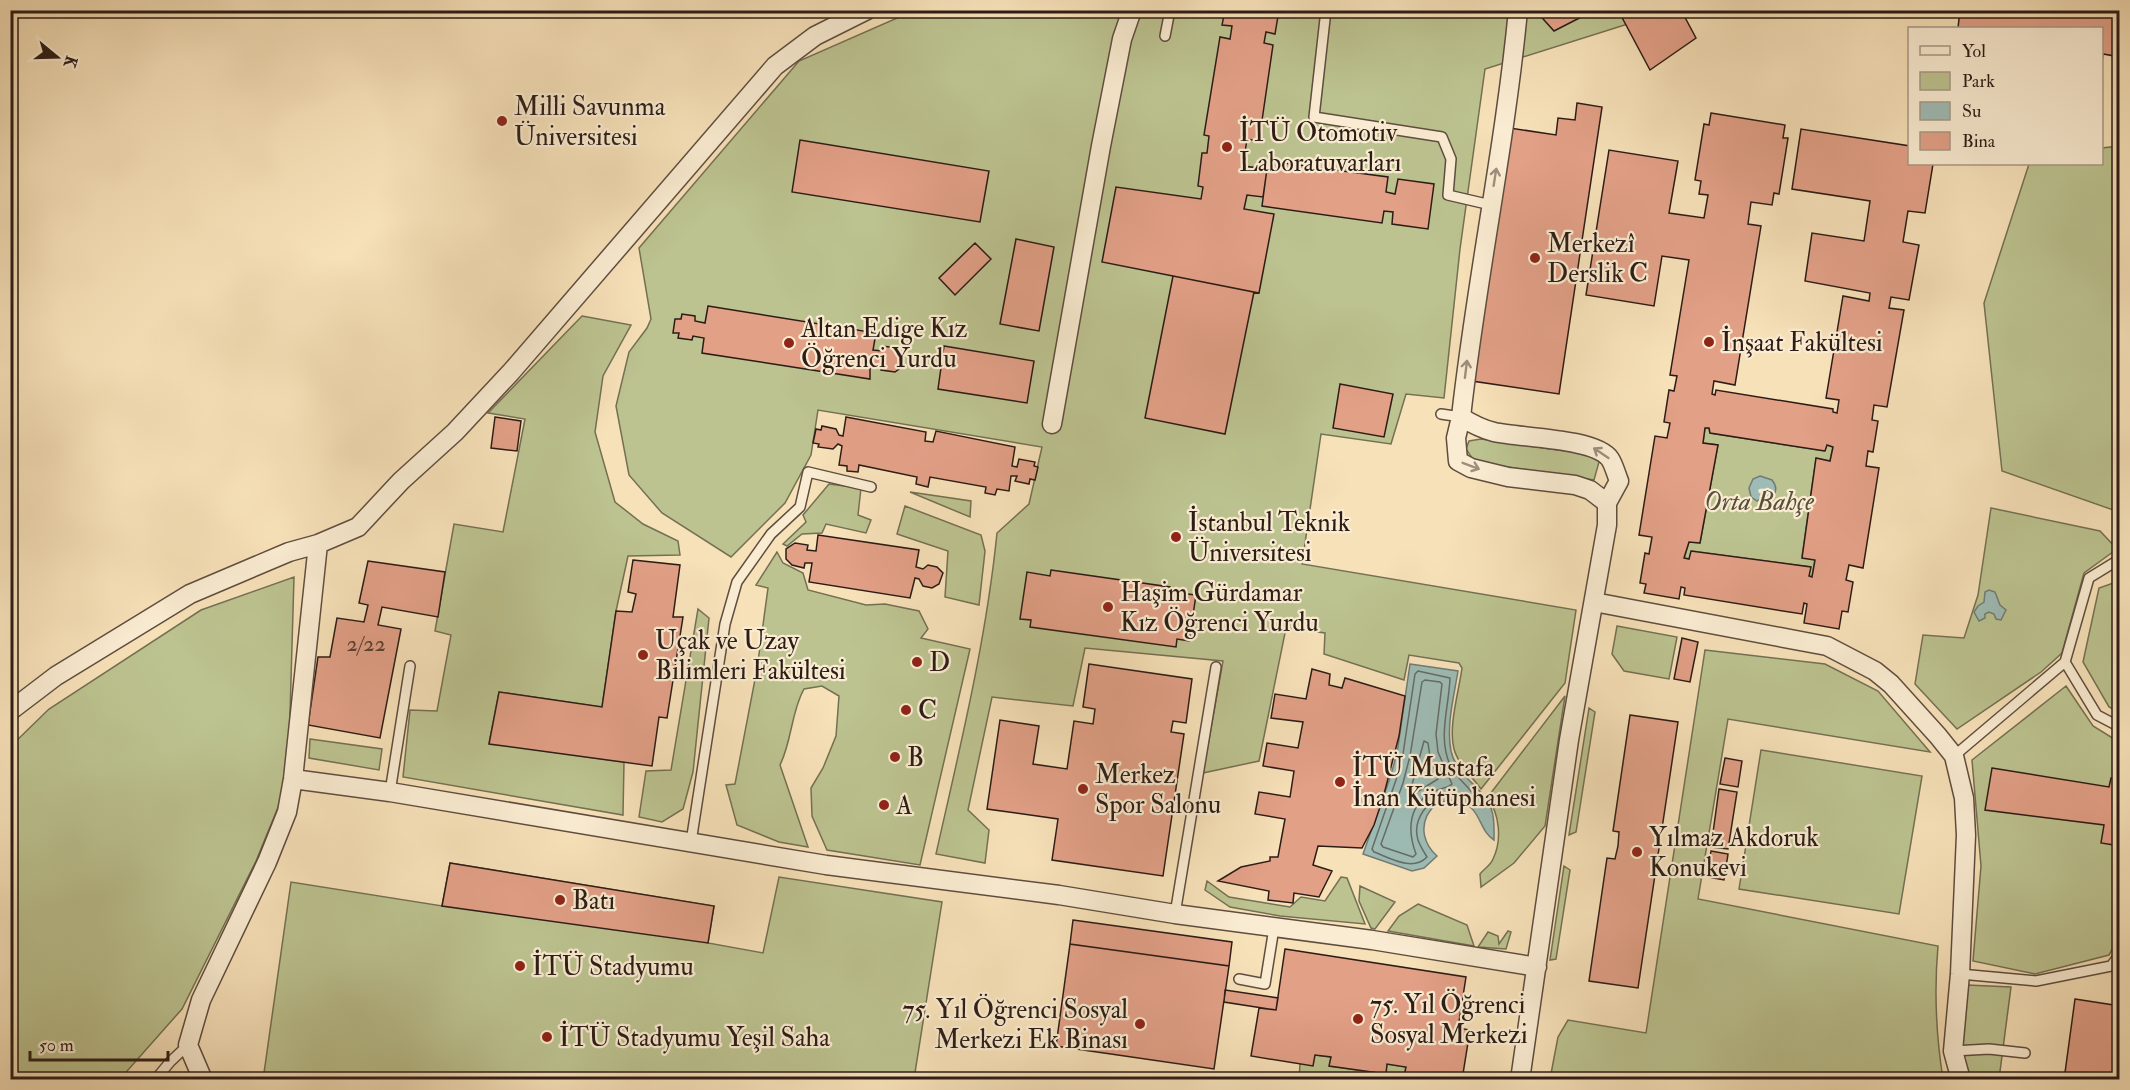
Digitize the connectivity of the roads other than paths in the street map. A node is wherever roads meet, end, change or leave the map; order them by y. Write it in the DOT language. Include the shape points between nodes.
graph roads {
  1 [pos="867,10"];
  2 [pos="1132,10"];
  3 [pos="1170,10"];
  4 [pos="1326,10"];
  5 [pos="1518,10"];
  6 [pos="1166,36"];
  7 [pos="1491,205"];
  8 [pos="1441,414"];
  9 [pos="1461,417"];
  10 [pos="1052,424"];
  11 [pos="871,487"];
  12 [pos="1607,503"];
  13 [pos="318,544"];
  14 [pos="2120,559"];
  15 [pos="1594,602"];
  16 [pos="2065,662"];
  17 [pos="410,666"];
  18 [pos="1216,667"];
  19 [pos="10,711"];
  20 [pos="2120,727"];
  21 [pos="1954,756"];
  22 [pos="293,779"];
  23 [pos="390,792"];
  24 [pos="691,842"];
  25 [pos="1175,914"];
  26 [pos="1274,928"];
  27 [pos="2120,954"];
  28 [pos="1537,967"];
  29 [pos="1960,974"];
  30 [pos="1239,980"];
  31 [pos="188,1046"];
  32 [pos="1953,1051"];
  33 [pos="2025,1053"];
  34 [pos="156,1080"];
  35 [pos="203,1080"];
  36 [pos="1520,1080"];
  37 [pos="1961,1080"];
  1 -- 13 [label="street" via="815,36 776,66 463,424 358,527"];
  2 -- 10 [label="street" via="1122,39 1101,146"];
  3 -- 6 [label="lane"];
  4 -- 7 [label="lane" via="1314,117 1442,137 1451,159 1448,195"];
  7 -- 5 [label="street, one-way"];
  9 -- 7 [label="street, one-way"];
  8 -- 9 [label="lane"];
  9 -- 12 [label="street, one-way" via="1456,438 1458,461 1508,477 1575,485"];
  12 -- 9 [label="street, one-way" via="1619,481 1610,458 1593,447 1496,432"];
  11 -- 24 [label="lane" via="808,472 800,507 771,534 737,582 725,624"];
  12 -- 15 [label="street"];
  13 -- 19 [label="street" via="289,552 190,594 56,676"];
  13 -- 22 [label="street"];
  14 -- 16 [label="lane" via="2089,578"];
  15 -- 21 [label="street" via="1827,646 1875,670"];
  15 -- 28 [label="street" via="1569,740"];
  16 -- 20 [label="lane" via="2097,715"];
  16 -- 21 [label="lane"];
  17 -- 23 [label="lane"];
  18 -- 25 [label="lane"];
  21 -- 29 [label="street" via="1964,798 1966,835"];
  22 -- 23 [label="street"];
  22 -- 31 [label="street" via="287,812 201,1000"];
  23 -- 24 [label="street"];
  24 -- 25 [label="street"];
  25 -- 26 [label="street"];
  26 -- 28 [label="street"];
  26 -- 30 [label="lane" via="1265,984"];
  27 -- 29 [label="lane" via="2111,966 2036,981"];
  28 -- 36 [label="street"];
  29 -- 32 [label="street"];
  31 -- 34 [label="lane"];
  31 -- 35 [label="street"];
  32 -- 33 [label="lane"];
  32 -- 37 [label="street"];
}
